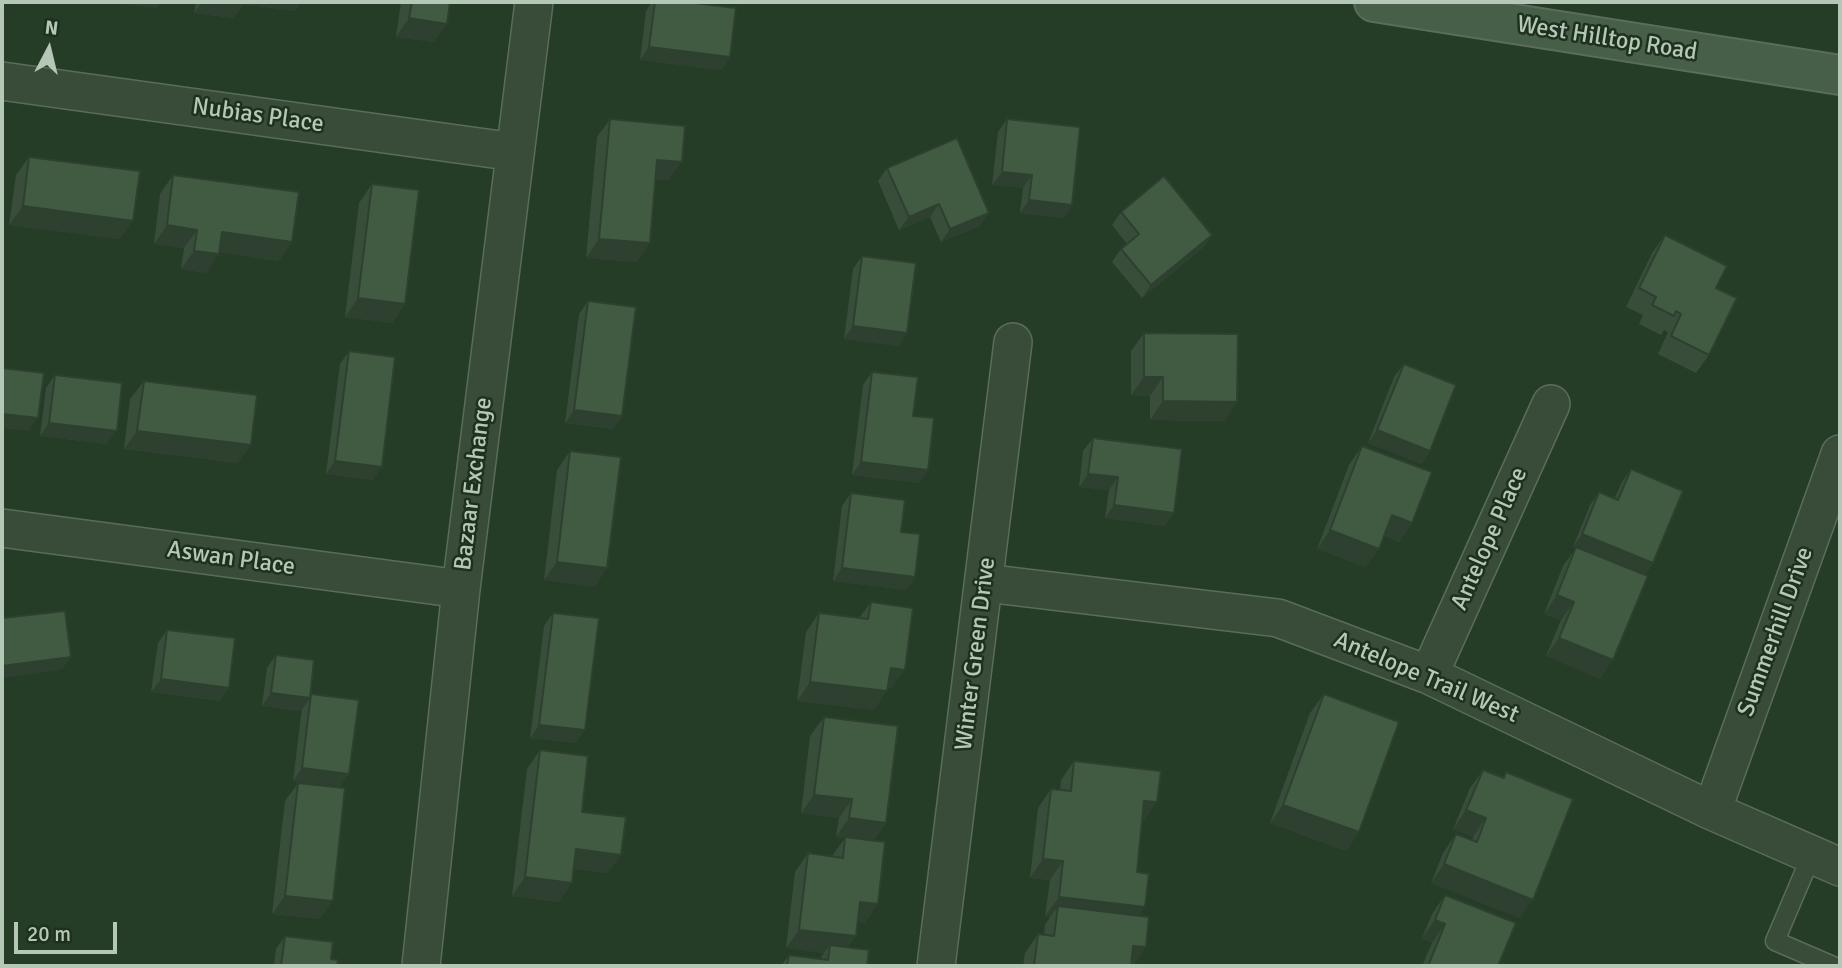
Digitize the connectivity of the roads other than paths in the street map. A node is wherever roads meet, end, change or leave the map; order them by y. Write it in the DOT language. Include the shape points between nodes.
graph roads {
  1 [pos="534,2"];
  2 [pos="1374,2"];
  3 [pos="1840,75"];
  4 [pos="2,81"];
  5 [pos="515,152"];
  6 [pos="1013,342"];
  7 [pos="1551,404"];
  8 [pos="1840,454"];
  9 [pos="2,528"];
  10 [pos="985,583"];
  11 [pos="461,589"];
  12 [pos="1429,675"];
  13 [pos="1712,811"];
  14 [pos="1826,860"];
  15 [pos="421,966"];
  16 [pos="936,966"];
  17 [pos="1833,966"];
  1 -- 5 [label="street, Bazaar Exchange"];
  2 -- 3 [label="main road, West Hilltop Road"];
  4 -- 5 [label="street, Nubias Place"];
  5 -- 11 [label="street, Bazaar Exchange"];
  6 -- 10 [label="street, Winter Green Drive"];
  7 -- 12 [label="street, Antelope Place"];
  8 -- 13 [label="street, Summerhill Drive"];
  9 -- 11 [label="street, Aswan Place"];
  10 -- 12 [label="street, Antelope Trail West" via="1278,618"];
  10 -- 16 [label="street, Winter Green Drive"];
  11 -- 15 [label="street, Bazaar Exchange"];
  12 -- 13 [label="street, Antelope Trail West"];
  13 -- 14 [label="street, Antelope Trail West"];
  14 -- 17 [label="lane" via="1775,941"];
}
